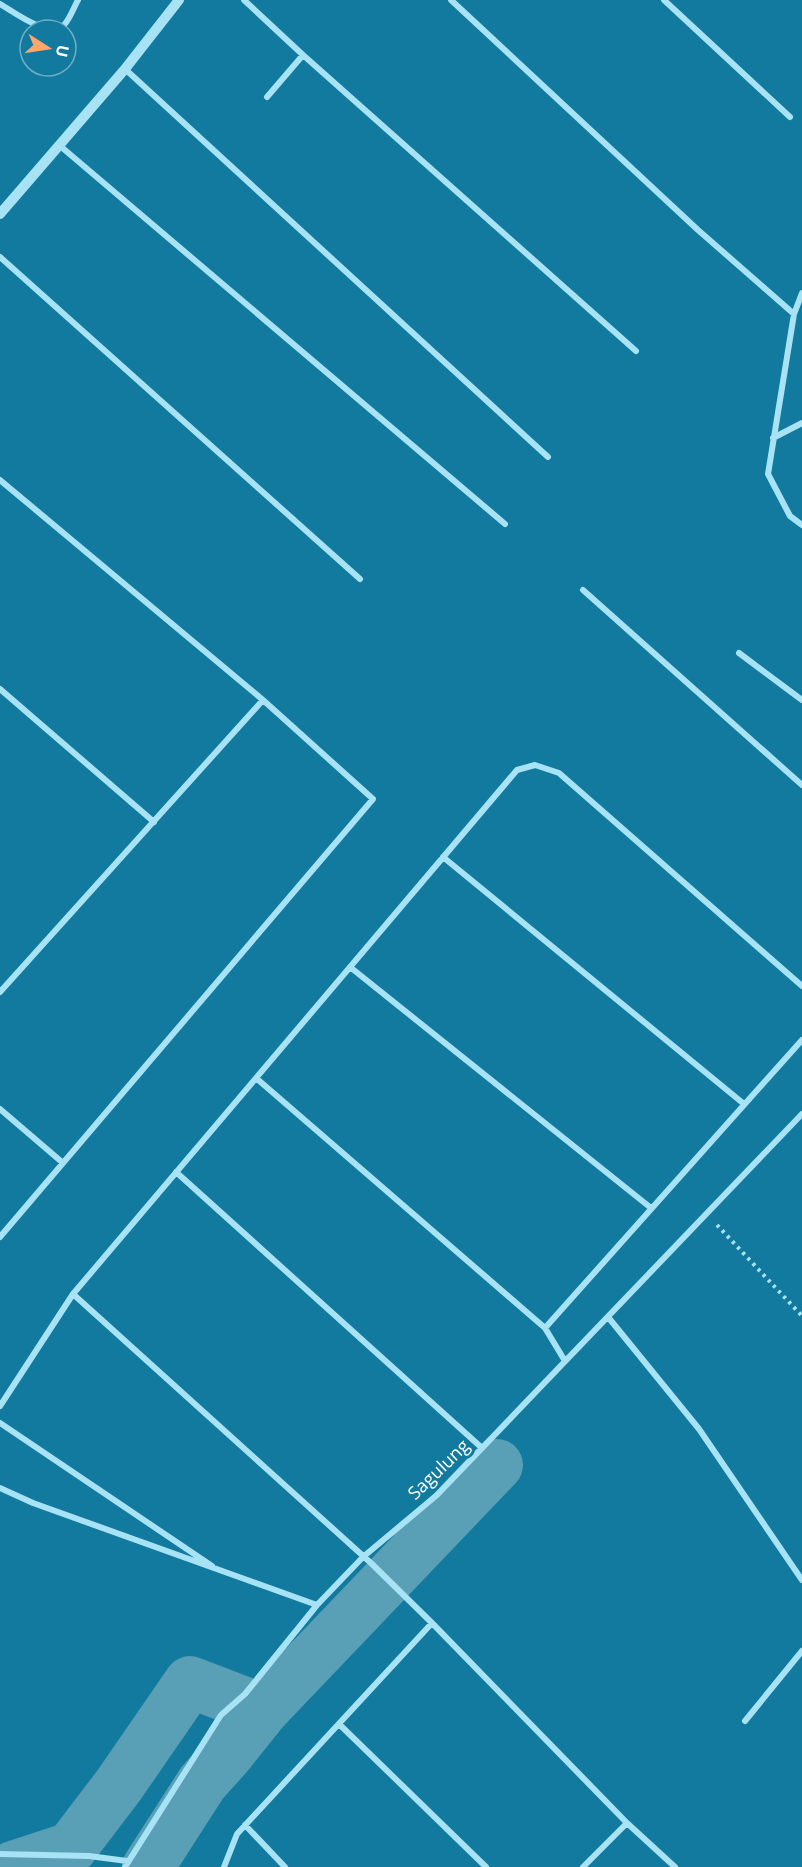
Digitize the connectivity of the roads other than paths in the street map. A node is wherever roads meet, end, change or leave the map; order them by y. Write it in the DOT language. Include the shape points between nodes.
graph roads {
  1 [pos="78,0"];
  2 [pos="178,0"];
  3 [pos="244,0"];
  4 [pos="451,0"];
  5 [pos="664,0"];
  6 [pos="0,4"];
  7 [pos="303,55"];
  8 [pos="125,69"];
  9 [pos="267,97"];
  10 [pos="790,117"];
  11 [pos="58,145"];
  12 [pos="0,214"];
  13 [pos="0,257"];
  14 [pos="802,293"];
  15 [pos="794,314"];
  16 [pos="636,351"];
  17 [pos="802,423"];
  18 [pos="772,438"];
  19 [pos="548,457"];
  20 [pos="0,480"];
  21 [pos="505,524"];
  22 [pos="802,525"];
  23 [pos="360,579"];
  24 [pos="583,590"];
  25 [pos="739,653"];
  26 [pos="0,689"];
  27 [pos="263,700"];
  28 [pos="802,700"];
  29 [pos="802,785"];
  30 [pos="154,822"];
  31 [pos="443,857"];
  32 [pos="350,967"];
  33 [pos="802,986"];
  34 [pos="0,992"];
  35 [pos="802,1040"];
  36 [pos="256,1078"];
  37 [pos="744,1104"];
  38 [pos="0,1109"];
  39 [pos="802,1114"];
  40 [pos="63,1163"];
  41 [pos="176,1172"];
  42 [pos="651,1208"];
  43 [pos="0,1237"];
  44 [pos="73,1294"];
  45 [pos="608,1317"];
  46 [pos="545,1328"];
  47 [pos="565,1361"];
  48 [pos="0,1406"];
  49 [pos="0,1423"];
  50 [pos="482,1448"];
  51 [pos="0,1488"];
  52 [pos="363,1557"];
  53 [pos="219,1571"];
  54 [pos="802,1580"];
  55 [pos="317,1605"];
  56 [pos="432,1623"];
  57 [pos="802,1651"];
  58 [pos="745,1721"];
  59 [pos="339,1724"];
  60 [pos="627,1823"];
  61 [pos="245,1825"];
  62 [pos="0,1854"];
  63 [pos="126,1864"];
  64 [pos="224,1867"];
  65 [pos="285,1867"];
  66 [pos="486,1867"];
  67 [pos="583,1867"];
  68 [pos="675,1867"];
  1 -- 6 [label="street" via="63,25 54,29 34,25"];
  2 -- 8 [label="street"];
  3 -- 7 [label="street"];
  4 -- 15 [label="street"];
  5 -- 10 [label="street"];
  7 -- 9 [label="street"];
  7 -- 16 [label="street"];
  8 -- 11 [label="street"];
  8 -- 19 [label="street"];
  11 -- 12 [label="street"];
  11 -- 21 [label="street"];
  13 -- 23 [label="street"];
  14 -- 15 [label="street"];
  15 -- 18 [label="street"];
  17 -- 18 [label="street"];
  18 -- 22 [label="street" via="768,474 790,516"];
  20 -- 27 [label="street"];
  24 -- 29 [label="street"];
  25 -- 28 [label="street"];
  26 -- 30 [label="street"];
  27 -- 30 [label="street"];
  27 -- 40 [label="street" via="373,799"];
  30 -- 34 [label="street"];
  31 -- 32 [label="street"];
  31 -- 33 [label="street" via="517,770 535,765 559,773"];
  31 -- 37 [label="street"];
  32 -- 36 [label="street"];
  32 -- 42 [label="street"];
  35 -- 37 [label="street"];
  36 -- 41 [label="street"];
  36 -- 46 [label="street"];
  37 -- 42 [label="street"];
  38 -- 40 [label="street"];
  39 -- 45 [label="street, Sagulung"];
  40 -- 43 [label="street"];
  41 -- 44 [label="street"];
  41 -- 50 [label="street"];
  42 -- 46 [label="street"];
  44 -- 48 [label="street"];
  44 -- 52 [label="street"];
  45 -- 47 [label="street, Sagulung"];
  45 -- 54 [label="street" via="699,1428"];
  46 -- 47 [label="street"];
  47 -- 50 [label="street, Sagulung"];
  49 -- 53 [label="street"];
  50 -- 52 [label="street, Sagulung" via="437,1495"];
  51 -- 53 [label="street"];
  52 -- 55 [label="street, Sagulung"];
  52 -- 56 [label="street"];
  53 -- 55 [label="street"];
  55 -- 63 [label="street, Sagulung" via="245,1694 221,1714"];
  56 -- 59 [label="street"];
  56 -- 60 [label="street"];
  57 -- 58 [label="street"];
  59 -- 61 [label="street"];
  59 -- 66 [label="street"];
  60 -- 67 [label="street"];
  60 -- 68 [label="street"];
  61 -- 64 [label="street" via="237,1834"];
  61 -- 65 [label="street"];
  62 -- 63 [label="street" via="89,1856"];
}
